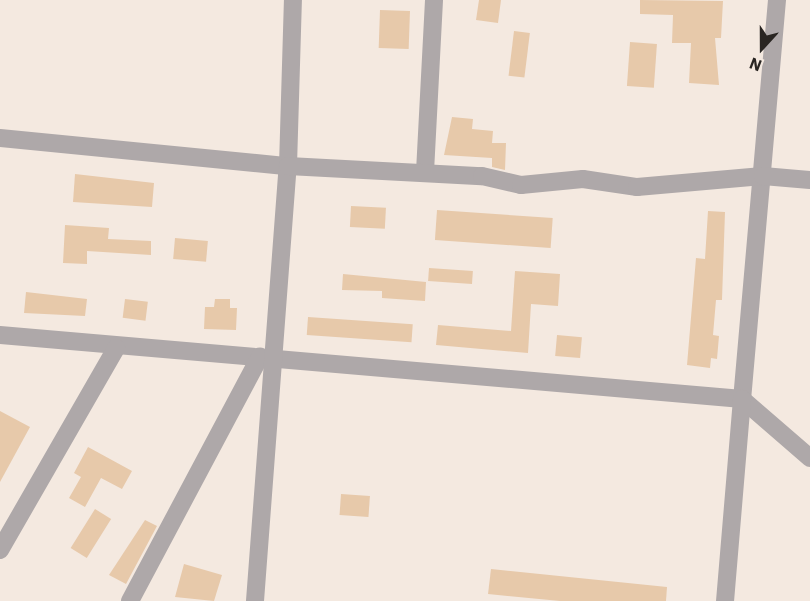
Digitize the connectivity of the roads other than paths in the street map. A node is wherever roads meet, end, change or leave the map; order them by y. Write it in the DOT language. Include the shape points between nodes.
graph roads {
  1 [pos="293,0"];
  2 [pos="434,0"];
  3 [pos="777,0"];
  4 [pos="0,138"];
  5 [pos="288,166"];
  6 [pos="425,172"];
  7 [pos="763,176"];
  8 [pos="810,180"];
  9 [pos="0,336"];
  10 [pos="116,348"];
  11 [pos="268,358"];
  12 [pos="742,399"];
  13 [pos="810,458"];
  14 [pos="0,550"];
  15 [pos="130,601"];
  16 [pos="255,601"];
  17 [pos="725,601"];
  1 -- 5 [label="street"];
  2 -- 6 [label="street"];
  3 -- 7 [label="street"];
  4 -- 5 [label="street"];
  5 -- 6 [label="street"];
  5 -- 11 [label="street"];
  6 -- 7 [label="street" via="521,185 597,179 637,187"];
  7 -- 8 [label="street"];
  7 -- 12 [label="street"];
  9 -- 10 [label="street"];
  10 -- 11 [label="street"];
  10 -- 14 [label="street"];
  11 -- 12 [label="street"];
  11 -- 15 [label="street"];
  11 -- 16 [label="street"];
  12 -- 13 [label="street"];
  12 -- 17 [label="street"];
}
